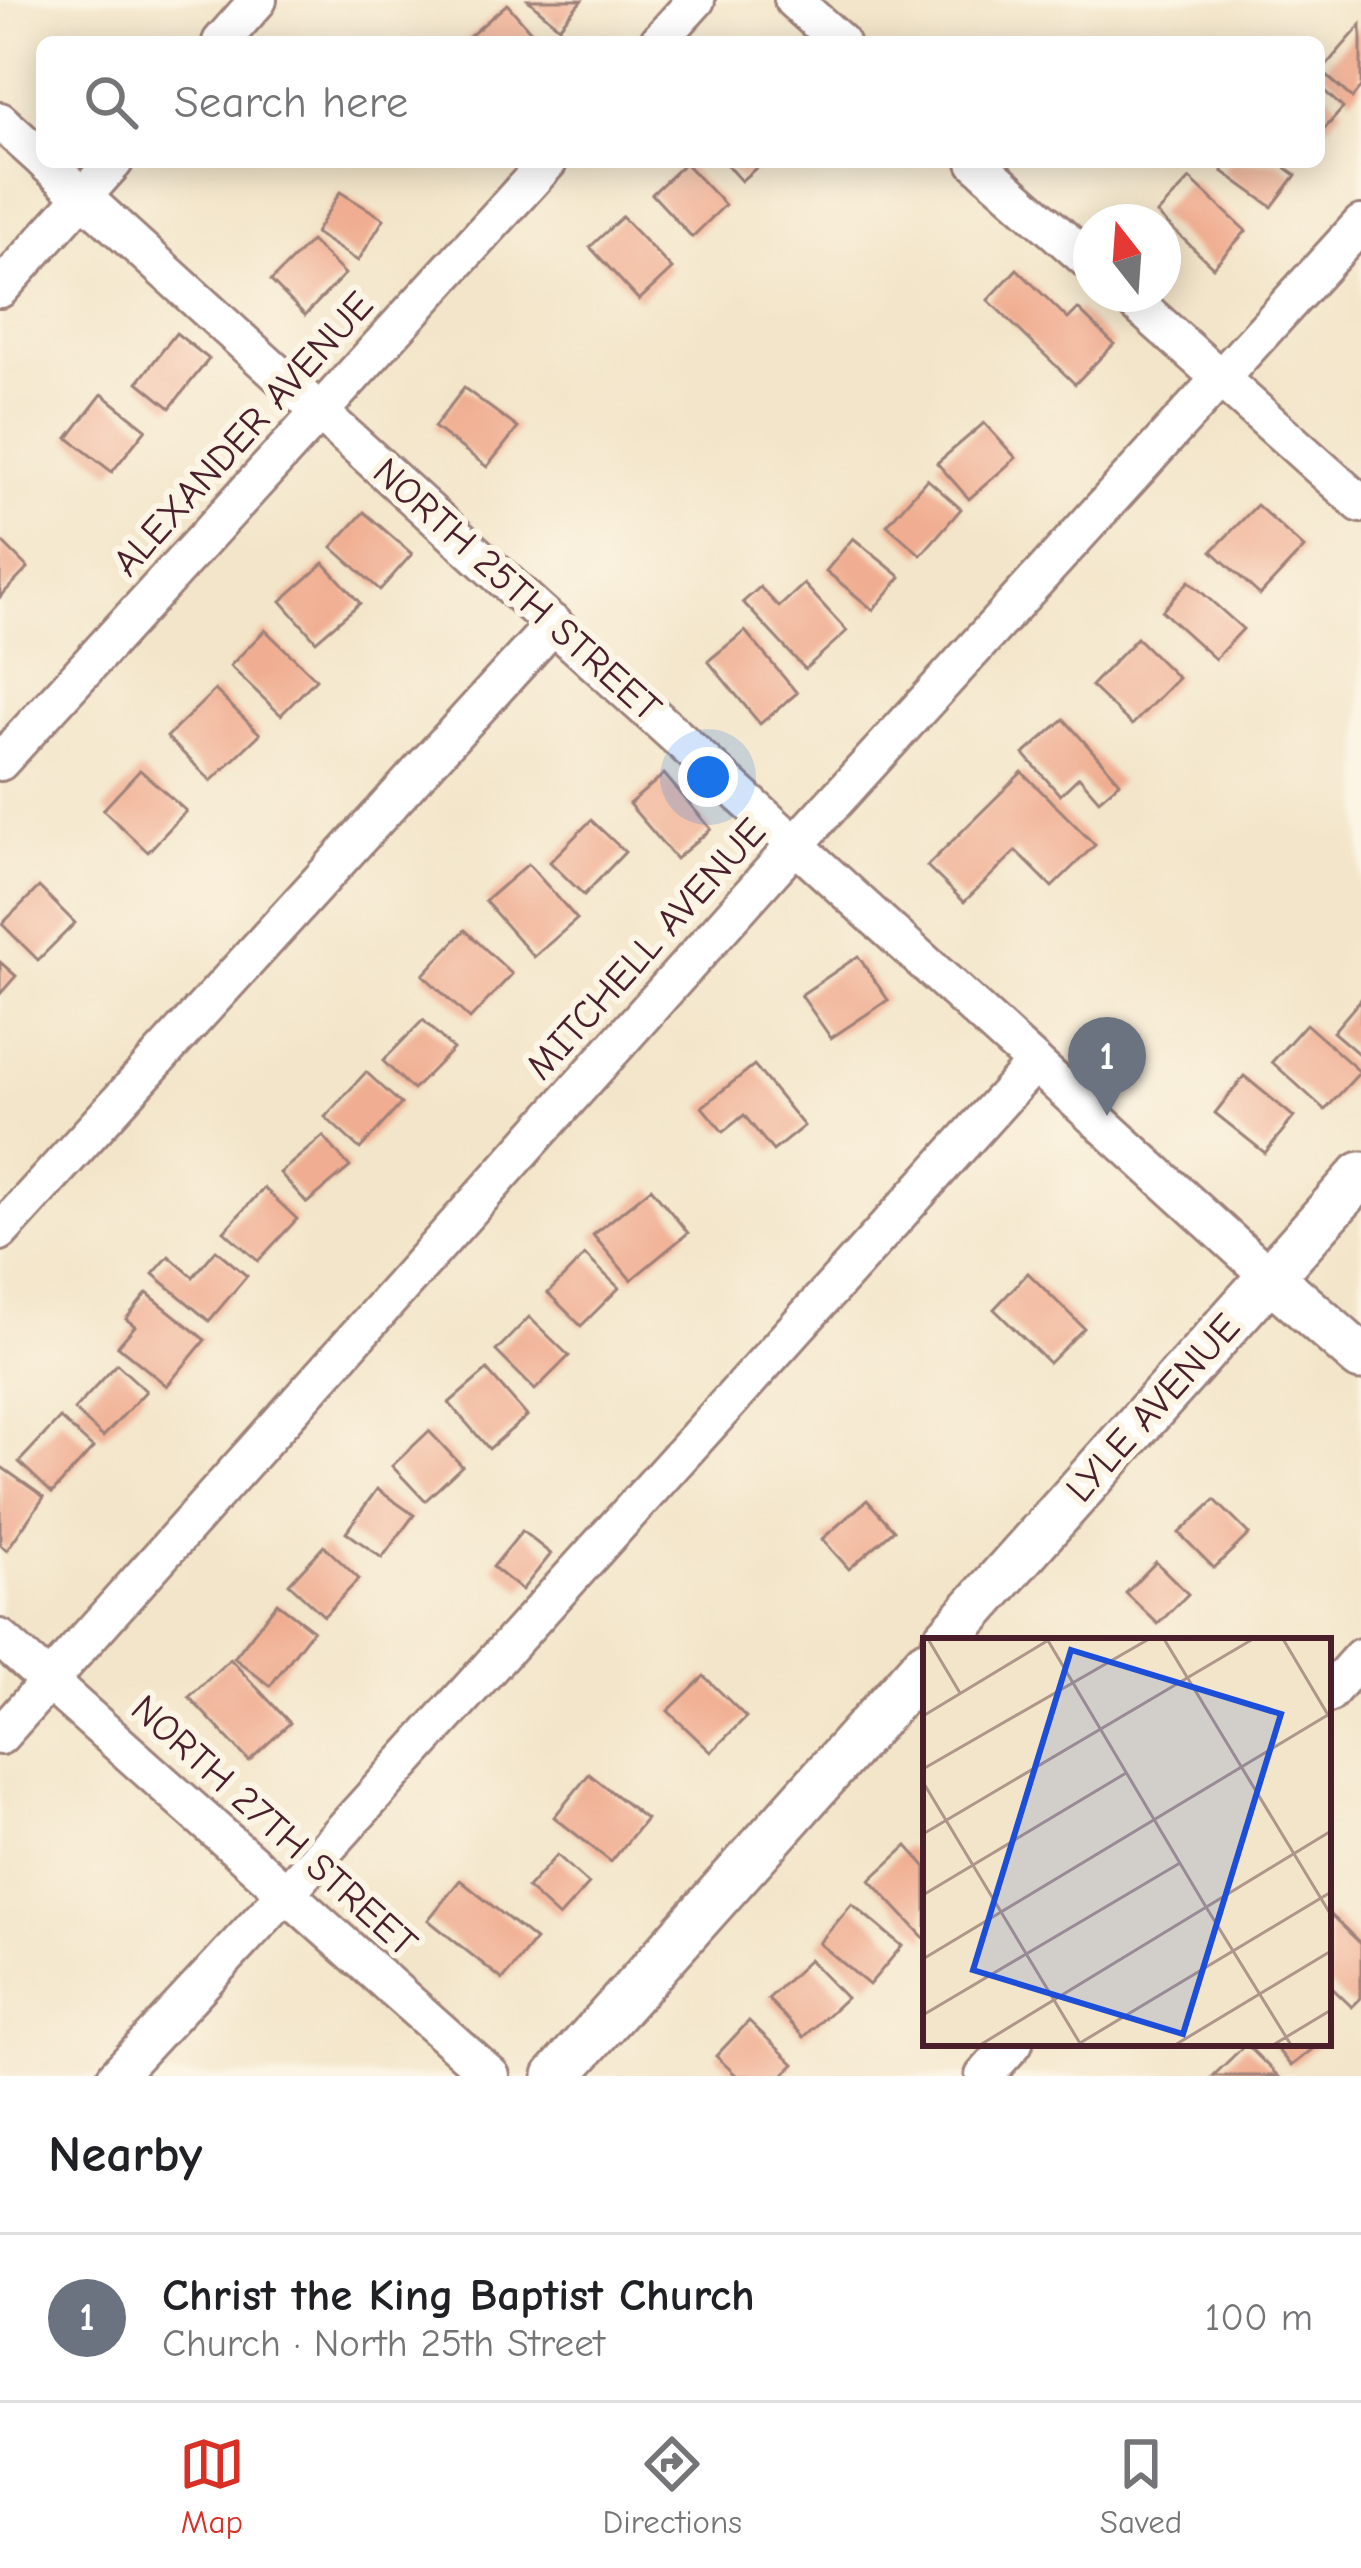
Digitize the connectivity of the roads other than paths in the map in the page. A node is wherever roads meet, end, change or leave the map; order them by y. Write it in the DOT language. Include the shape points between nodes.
graph roads {
  1 [pos="258,0"];
  2 [pos="696,0"];
  3 [pos="793,0"];
  4 [pos="226,36"];
  5 [pos="663,36"];
  6 [pos="833,36"];
  7 [pos="0,121"];
  8 [pos="36,153"];
  9 [pos="53,168"];
  10 [pos="109,168"];
  11 [pos="543,168"];
  12 [pos="983,168"];
  13 [pos="84,196"];
  14 [pos="1361,224"];
  15 [pos="1073,247"];
  16 [pos="0,289"];
  17 [pos="1146,312"];
  18 [pos="1220,378"];
  19 [pos="321,411"];
  20 [pos="1361,504"];
  21 [pos="554,624"];
  22 [pos="0,762"];
  23 [pos="796,844"];
  24 [pos="1035,1063"];
  25 [pos="1361,1175"];
  26 [pos="0,1232"];
  27 [pos="1270,1277"];
  28 [pos="1361,1357"];
  29 [pos="0,1638"];
  30 [pos="948,1638"];
  31 [pos="1361,1657"];
  32 [pos="923,1666"];
  33 [pos="48,1681"];
  34 [pos="1331,1691"];
  35 [pos="0,1736"];
  36 [pos="286,1893"];
  37 [pos="1011,2046"];
  38 [pos="116,2076"];
  39 [pos="491,2076"];
  40 [pos="557,2076"];
  41 [pos="984,2076"];
  1 -- 4 [label="street"];
  2 -- 5 [label="street"];
  3 -- 6 [label="street"];
  7 -- 8 [label="street, NORTH 25TH STREET"];
  9 -- 13 [label="street, NORTH 25TH STREET"];
  10 -- 13 [label="street"];
  11 -- 19 [label="street, ALEXANDER AVENUE"];
  12 -- 15 [label="street"];
  13 -- 16 [label="street"];
  13 -- 19 [label="street, NORTH 25TH STREET"];
  14 -- 18 [label="street, MITCHELL AVENUE"];
  17 -- 18 [label="street"];
  18 -- 20 [label="street"];
  18 -- 23 [label="street, MITCHELL AVENUE"];
  19 -- 21 [label="street, NORTH 25TH STREET"];
  19 -- 22 [label="street, ALEXANDER AVENUE"];
  21 -- 23 [label="street, NORTH 25TH STREET"];
  21 -- 26 [label="street"];
  23 -- 24 [label="street, NORTH 25TH STREET"];
  23 -- 33 [label="street, MITCHELL AVENUE"];
  24 -- 27 [label="street, NORTH 25TH STREET"];
  24 -- 36 [label="street"];
  25 -- 27 [label="main road, LYLE AVENUE"];
  27 -- 28 [label="main road, NORTH 25TH STREET"];
  27 -- 30 [label="main road, LYLE AVENUE"];
  29 -- 33 [label="street, NORTH 27TH STREET"];
  31 -- 34 [label="street"];
  32 -- 40 [label="main road"];
  33 -- 35 [label="street, MITCHELL AVENUE"];
  33 -- 36 [label="street, NORTH 27TH STREET"];
  36 -- 38 [label="street"];
  36 -- 39 [label="street, NORTH 27TH STREET"];
  37 -- 41 [label="street"];
}
